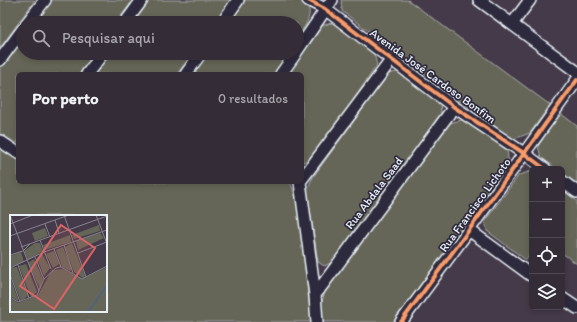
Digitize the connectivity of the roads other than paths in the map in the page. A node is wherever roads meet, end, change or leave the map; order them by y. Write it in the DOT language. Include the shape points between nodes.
graph roads {
  1 [pos="45,0"];
  2 [pos="142,0"];
  3 [pos="238,0"];
  4 [pos="308,0"];
  5 [pos="332,0"];
  6 [pos="479,0"];
  7 [pos="530,0"];
  8 [pos="326,9"];
  9 [pos="33,16"];
  10 [pos="130,16"];
  11 [pos="227,16"];
  12 [pos="512,24"];
  13 [pos="16,38"];
  14 [pos="304,41"];
  15 [pos="392,59"];
  16 [pos="0,60"];
  17 [pos="98,60"];
  18 [pos="196,60"];
  19 [pos="291,60"];
  20 [pos="89,72"];
  21 [pos="187,72"];
  22 [pos="282,72"];
  23 [pos="577,72"];
  24 [pos="577,80"];
  25 [pos="454,107"];
  26 [pos="0,141"];
  27 [pos="16,152"];
  28 [pos="525,154"];
  29 [pos="542,166"];
  30 [pos="304,176"];
  31 [pos="565,183"];
  32 [pos="300,184"];
  33 [pos="577,192"];
  34 [pos="469,230"];
  35 [pos="529,274"];
  36 [pos="315,295"];
  37 [pos="565,300"];
  38 [pos="577,308"];
  39 [pos="317,322"];
  40 [pos="401,322"];
  1 -- 9 [label="street"];
  2 -- 10 [label="street"];
  3 -- 11 [label="street"];
  4 -- 8 [label="street, Avenida José Cardoso Bonfim"];
  5 -- 8 [label="street"];
  6 -- 12 [label="street"];
  7 -- 12 [label="street"];
  8 -- 14 [label="street"];
  8 -- 15 [label="street, Avenida José Cardoso Bonfim"];
  12 -- 23 [label="street"];
  13 -- 16 [label="street"];
  15 -- 25 [label="street, Avenida José Cardoso Bonfim"];
  15 -- 30 [label="street"];
  17 -- 20 [label="street"];
  18 -- 21 [label="street"];
  19 -- 22 [label="street"];
  24 -- 28 [label="street, Rua Francisco Lichoto"];
  25 -- 28 [label="street, Avenida José Cardoso Bonfim"];
  25 -- 36 [label="street, Rua Abdala Saad"];
  26 -- 27 [label="street"];
  28 -- 29 [label="street, Avenida José Cardoso Bonfim"];
  28 -- 34 [label="street, Rua Francisco Lichoto"];
  31 -- 33 [label="street"];
  32 -- 36 [label="street"];
  34 -- 35 [label="street"];
  34 -- 40 [label="street, Rua Francisco Lichoto"];
  36 -- 39 [label="street"];
  37 -- 38 [label="street"];
}
